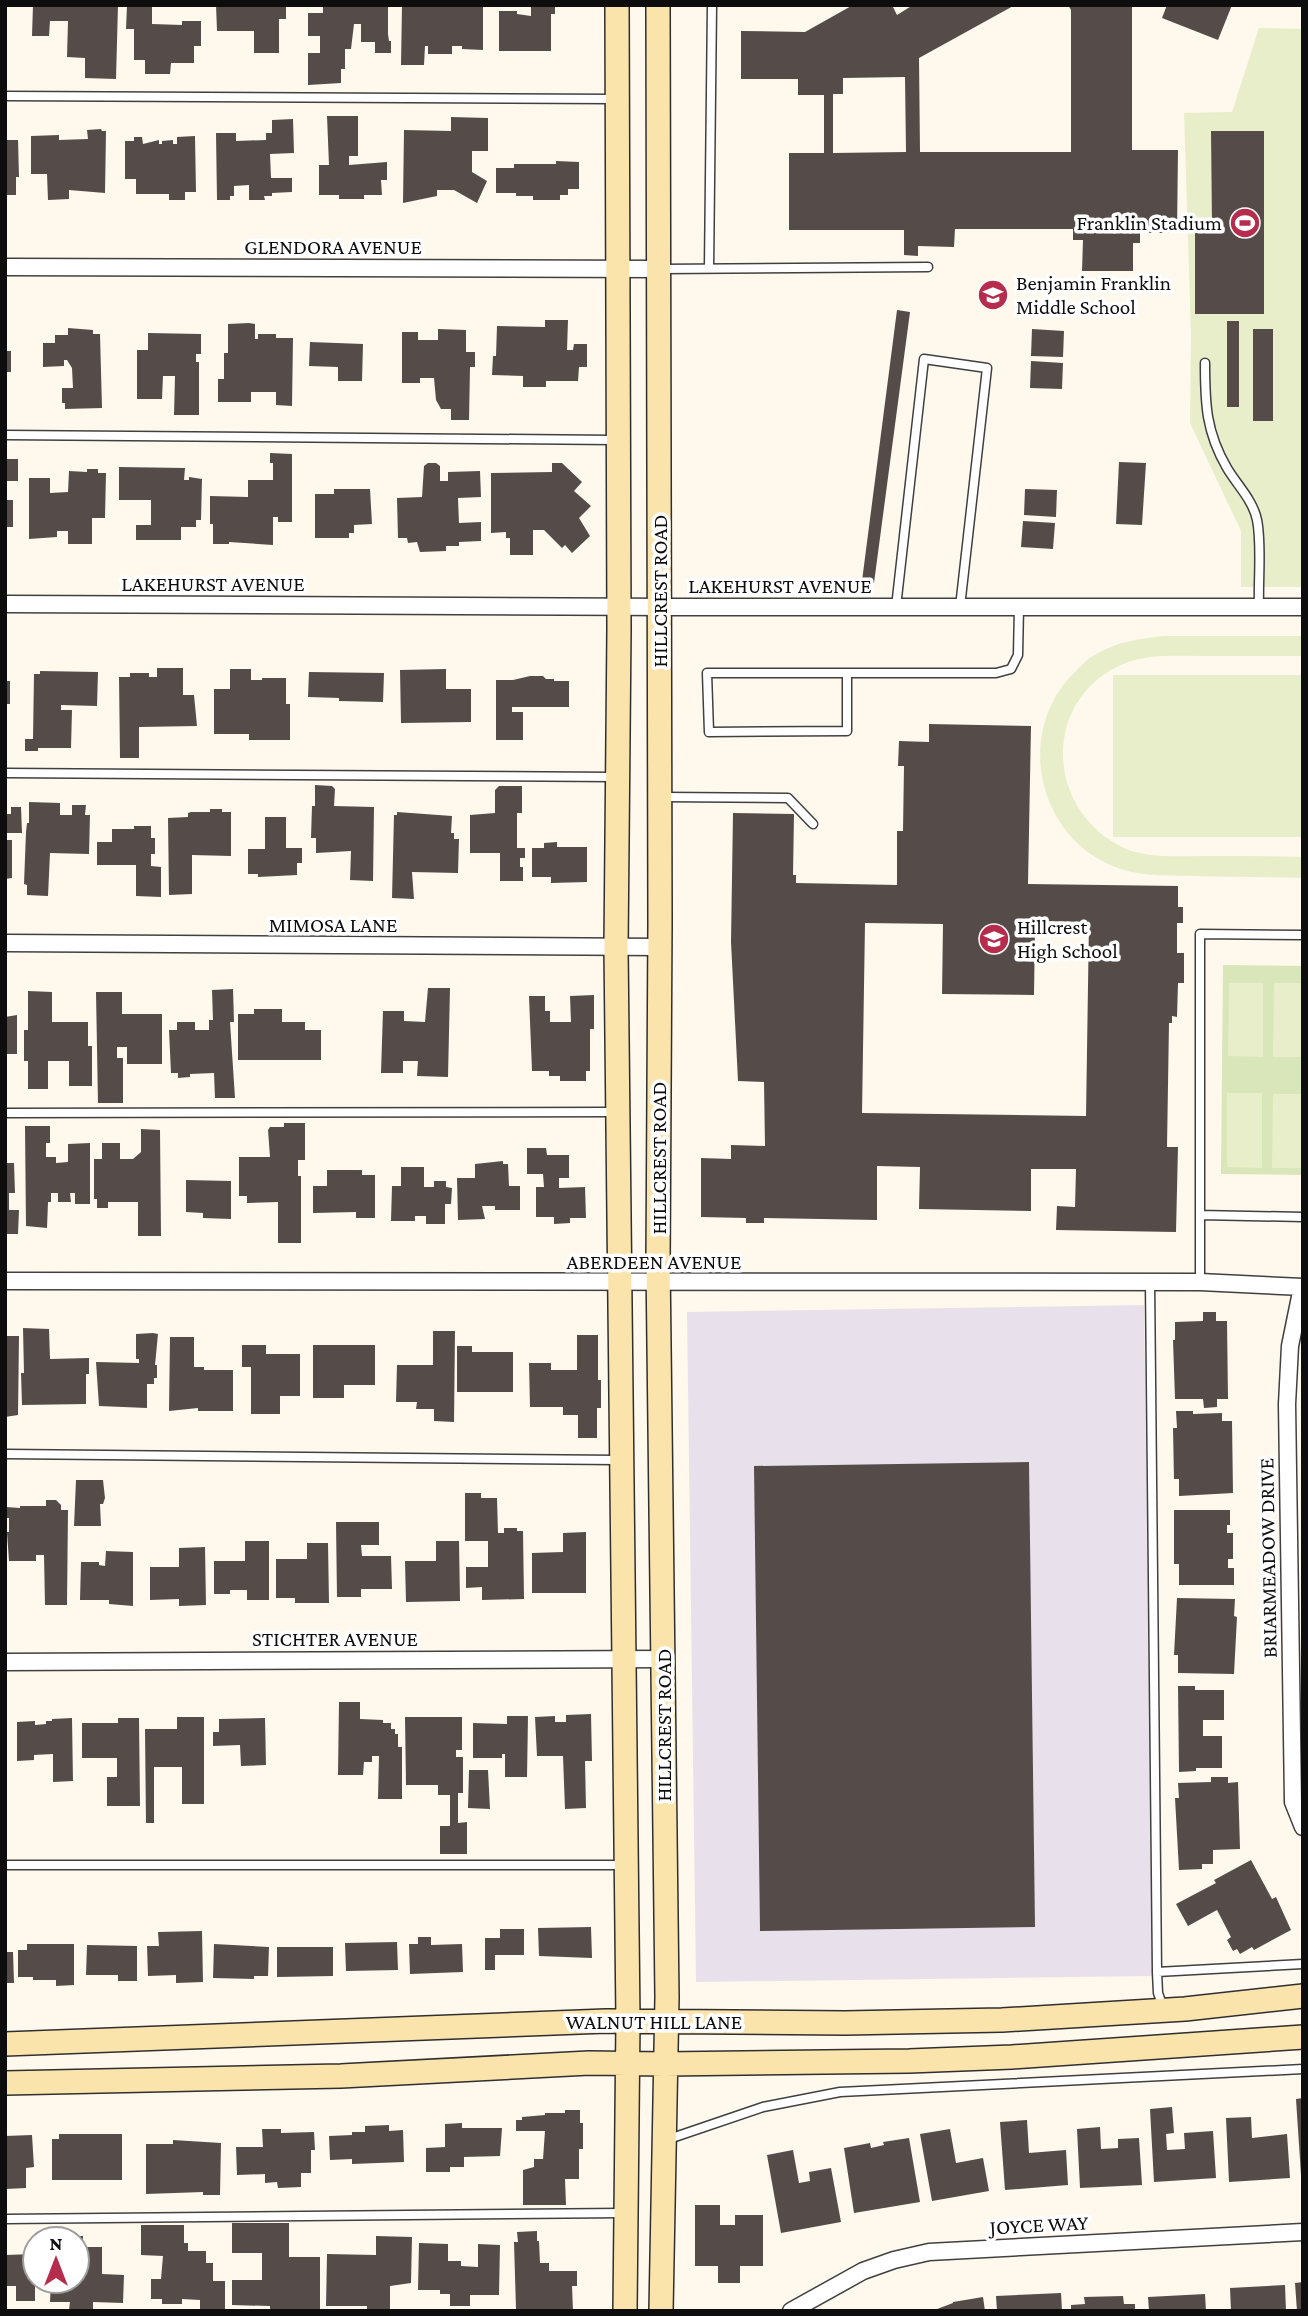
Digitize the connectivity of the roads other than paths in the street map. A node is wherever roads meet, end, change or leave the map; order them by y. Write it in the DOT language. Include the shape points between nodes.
graph roads {
  1 [pos="617,5"];
  2 [pos="658,5"];
  3 [pos="712,5"];
  4 [pos="5,96"];
  5 [pos="617,99"];
  6 [pos="5,267"];
  7 [pos="928,267"];
  8 [pos="709,268"];
  9 [pos="617,269"];
  10 [pos="660,269"];
  11 [pos="1205,363"];
  12 [pos="5,435"];
  13 [pos="618,440"];
  14 [pos="5,604"];
  15 [pos="619,607"];
  16 [pos="659,607"];
  17 [pos="896,607"];
  18 [pos="960,607"];
  19 [pos="1020,607"];
  20 [pos="1259,607"];
  21 [pos="1303,607"];
  22 [pos="847,674"];
  23 [pos="5,773"];
  24 [pos="619,777"];
  25 [pos="660,797"];
  26 [pos="813,824"];
  27 [pos="1303,935"];
  28 [pos="5,943"];
  29 [pos="660,947"];
  30 [pos="616,948"];
  31 [pos="618,1112"];
  32 [pos="5,1113"];
  33 [pos="1200,1216"];
  34 [pos="1303,1217"];
  35 [pos="5,1282"];
  36 [pos="1150,1282"];
  37 [pos="1200,1282"];
  38 [pos="619,1283"];
  39 [pos="659,1283"];
  40 [pos="1303,1287"];
  41 [pos="5,1454"];
  42 [pos="621,1460"];
  43 [pos="624,1658"];
  44 [pos="664,1658"];
  45 [pos="5,1662"];
  46 [pos="1303,1827"];
  47 [pos="5,1865"];
  48 [pos="627,1865"];
  49 [pos="1303,1964"];
  50 [pos="1157,1972"];
  51 [pos="1303,1996"];
  52 [pos="1164,2010"];
  53 [pos="628,2020"];
  54 [pos="666,2021"];
  55 [pos="1303,2037"];
  56 [pos="5,2044"];
  57 [pos="627,2063"];
  58 [pos="665,2064"];
  59 [pos="1303,2069"];
  60 [pos="5,2083"];
  61 [pos="663,2141"];
  62 [pos="627,2213"];
  63 [pos="5,2220"];
  64 [pos="1303,2232"];
  65 [pos="625,2311"];
  66 [pos="661,2311"];
  67 [pos="791,2311"];
  1 -- 5 [label="main road, HILLCREST ROAD"];
  2 -- 10 [label="main road, HILLCREST ROAD"];
  3 -- 8 [label="lane"];
  4 -- 5 [label="lane"];
  5 -- 9 [label="main road, HILLCREST ROAD"];
  6 -- 9 [label="street, GLENDORA AVENUE"];
  7 -- 8 [label="lane"];
  8 -- 10 [label="lane"];
  9 -- 10 [label="street, GLENDORA AVENUE"];
  9 -- 13 [label="main road, HILLCREST ROAD"];
  10 -- 16 [label="main road, HILLCREST ROAD"];
  11 -- 20 [label="lane" via="1206,416 1215,445 1257,521"];
  12 -- 13 [label="lane"];
  13 -- 15 [label="main road, HILLCREST ROAD"];
  14 -- 15 [label="street, LAKEHURST AVENUE"];
  15 -- 16 [label="street, LAKEHURST AVENUE"];
  15 -- 24 [label="main road, HILLCREST ROAD"];
  16 -- 17 [label="street, LAKEHURST AVENUE"];
  16 -- 25 [label="main road, HILLCREST ROAD"];
  17 -- 18 [label="street, LAKEHURST AVENUE"];
  17 -- 18 [label="lane" via="923,359 987,368"];
  18 -- 19 [label="street, LAKEHURST AVENUE"];
  19 -- 20 [label="street, LAKEHURST AVENUE"];
  19 -- 22 [label="lane" via="1018,655 1011,668 996,673"];
  20 -- 21 [label="street, LAKEHURST AVENUE"];
  22 -- 22 [label="lane" via="708,673 709,732 847,731"];
  23 -- 24 [label="lane"];
  24 -- 30 [label="main road, HILLCREST ROAD"];
  25 -- 26 [label="lane" via="788,798"];
  25 -- 29 [label="main road, HILLCREST ROAD"];
  27 -- 33 [label="lane" via="1200,934"];
  28 -- 30 [label="street, MIMOSA LANE"];
  29 -- 30 [label="street, MIMOSA LANE"];
  29 -- 39 [label="main road, HILLCREST ROAD"];
  30 -- 31 [label="main road, HILLCREST ROAD"];
  31 -- 32 [label="lane"];
  31 -- 38 [label="main road, HILLCREST ROAD"];
  33 -- 34 [label="lane"];
  33 -- 37 [label="lane"];
  35 -- 38 [label="street, ABERDEEN AVENUE"];
  36 -- 37 [label="street, ABERDEEN AVENUE"];
  36 -- 39 [label="street, ABERDEEN AVENUE"];
  36 -- 50 [label="lane"];
  37 -- 40 [label="street, ABERDEEN AVENUE"];
  38 -- 39 [label="street, ABERDEEN AVENUE"];
  38 -- 42 [label="main road, HILLCREST ROAD"];
  39 -- 44 [label="main road, HILLCREST ROAD"];
  40 -- 46 [label="street, BRIARMEADOW DRIVE" via="1290,1346 1287,1404 1293,1802"];
  41 -- 42 [label="lane"];
  42 -- 43 [label="main road, HILLCREST ROAD"];
  43 -- 44 [label="street, STICHTER AVENUE"];
  43 -- 45 [label="street, STICHTER AVENUE"];
  43 -- 48 [label="main road, HILLCREST ROAD"];
  44 -- 54 [label="main road, HILLCREST ROAD"];
  47 -- 48 [label="lane"];
  48 -- 53 [label="main road, HILLCREST ROAD"];
  49 -- 50 [label="lane"];
  50 -- 52 [label="lane"];
  51 -- 52 [label="main road, WALNUT HILL LANE"];
  52 -- 54 [label="main road, WALNUT HILL LANE" via="1002,2020"];
  53 -- 54 [label="main road, WALNUT HILL LANE"];
  53 -- 56 [label="main road, WALNUT HILL LANE"];
  53 -- 57 [label="main road, HILLCREST ROAD"];
  54 -- 58 [label="main road, HILLCREST ROAD"];
  55 -- 58 [label="main road, WALNUT HILL LANE" via="1012,2057"];
  57 -- 58 [label="main road, WALNUT HILL LANE"];
  57 -- 60 [label="main road, WALNUT HILL LANE" via="341,2076"];
  57 -- 62 [label="main road, HILLCREST ROAD"];
  58 -- 61 [label="main road, HILLCREST ROAD"];
  59 -- 61 [label="lane" via="839,2092 763,2107"];
  61 -- 66 [label="main road, HILLCREST ROAD"];
  62 -- 63 [label="lane"];
  62 -- 65 [label="main road, HILLCREST ROAD"];
  64 -- 67 [label="street, JOYCE WAY" via="929,2252 863,2271"];
}
